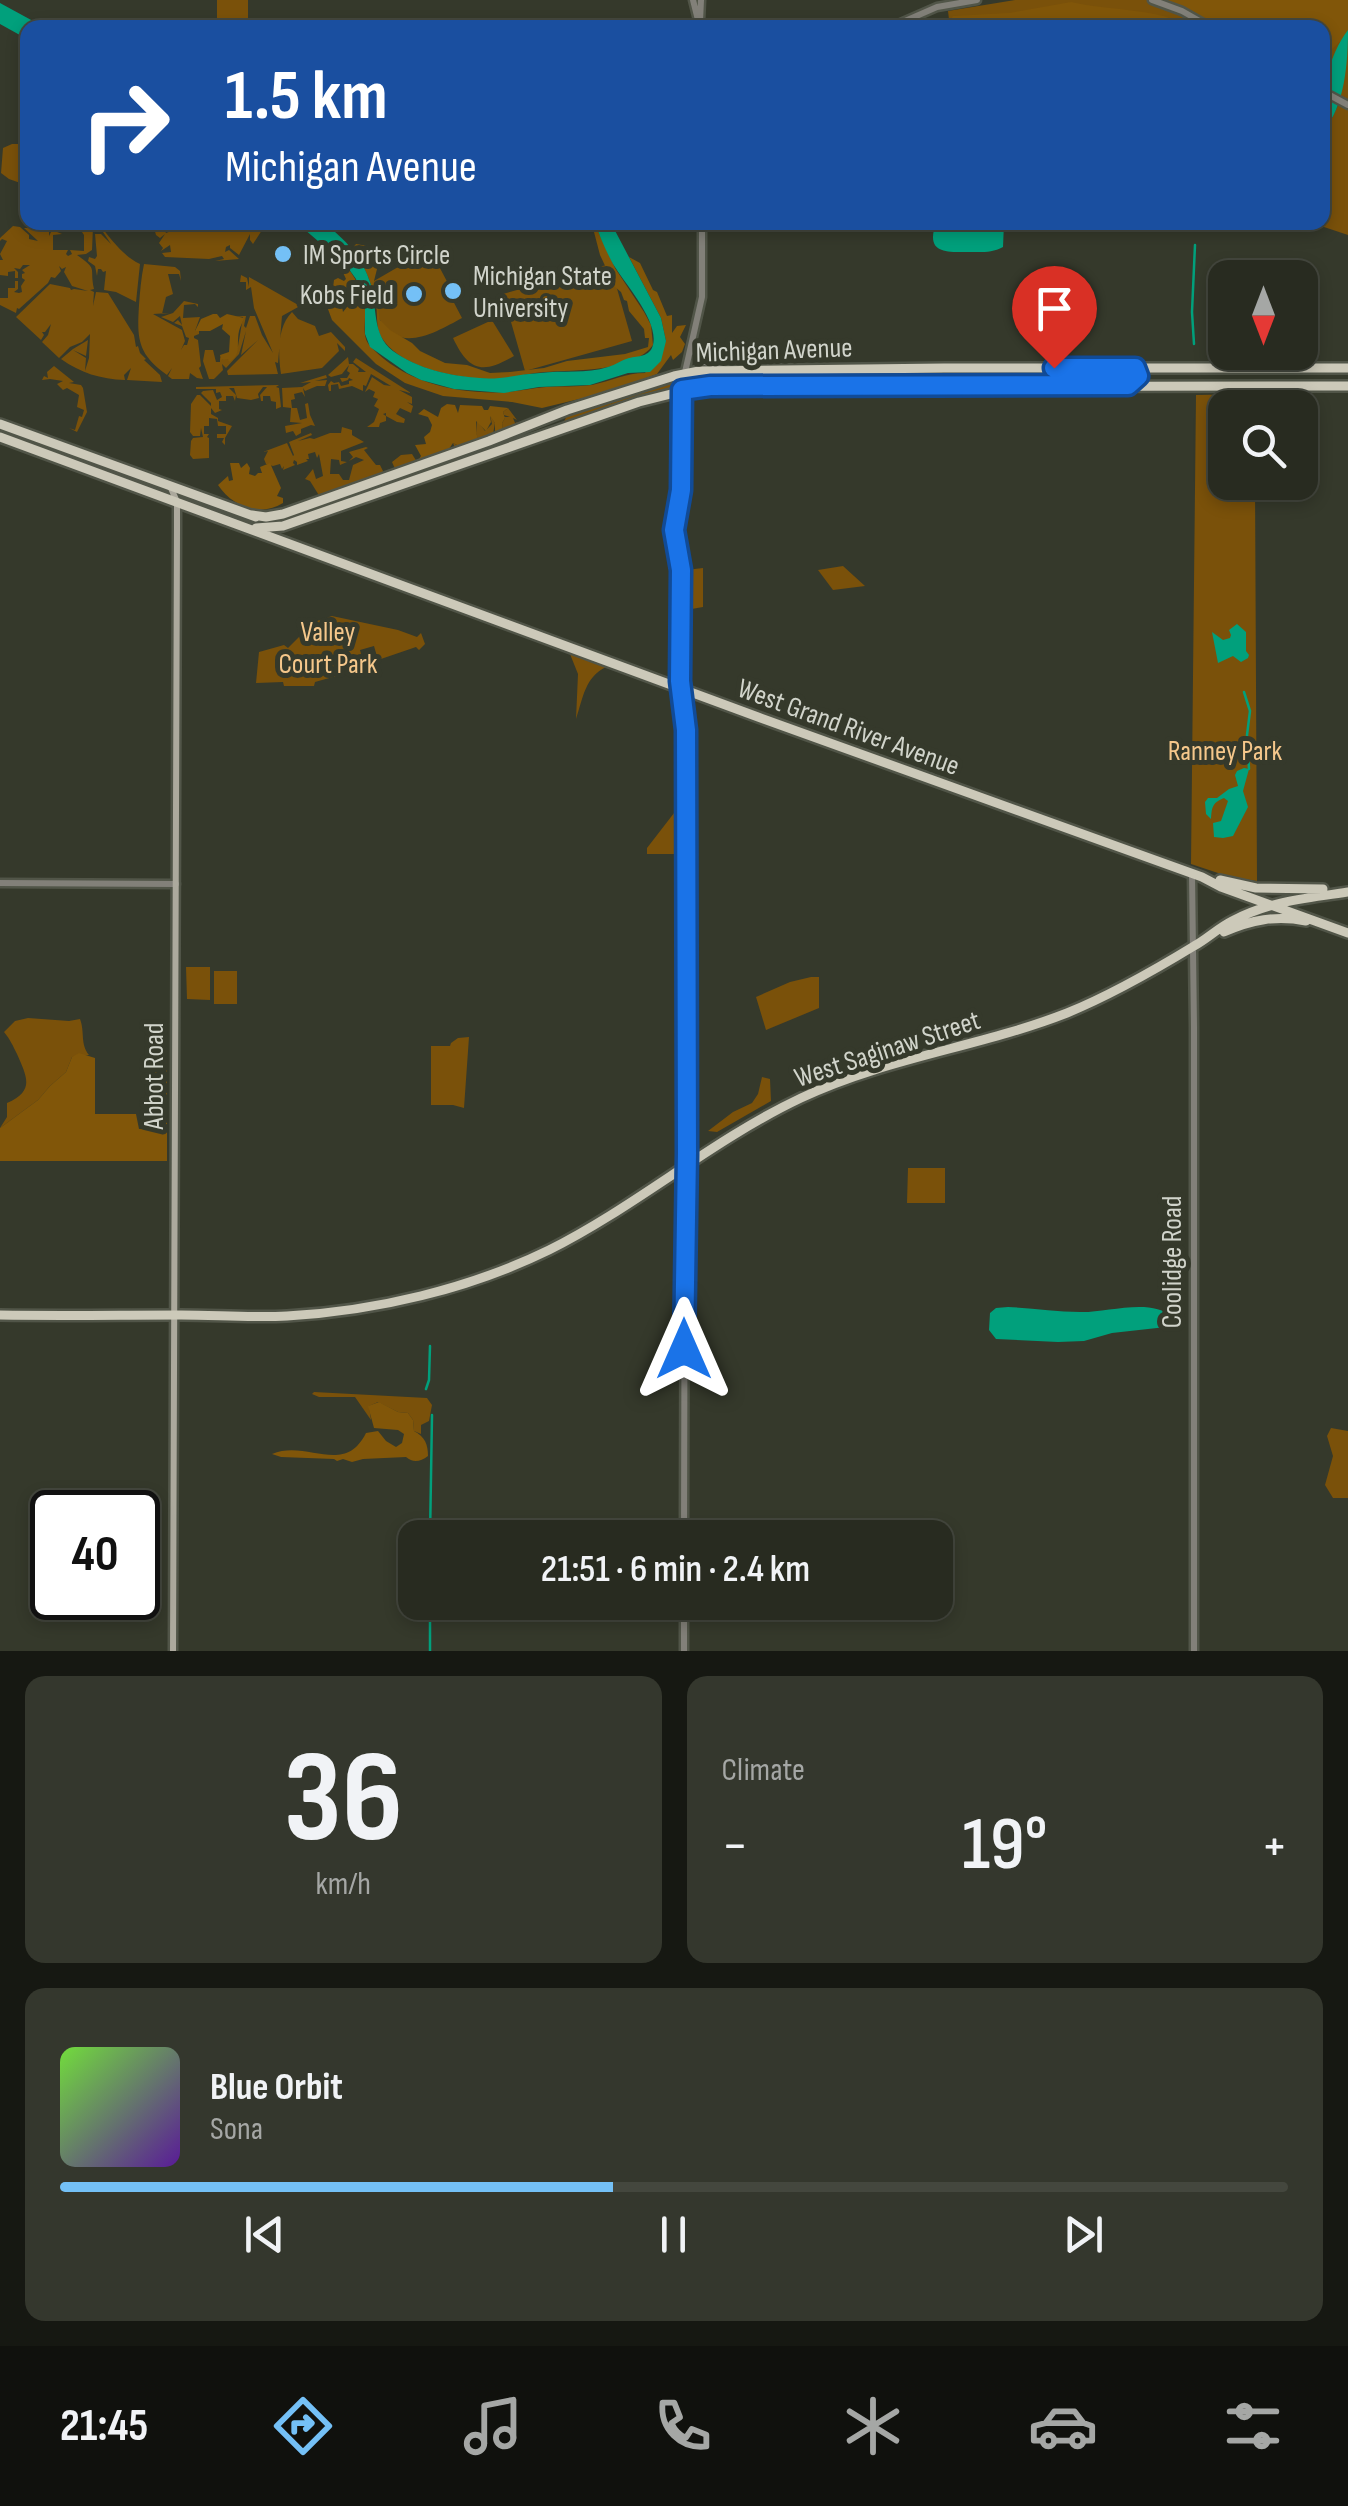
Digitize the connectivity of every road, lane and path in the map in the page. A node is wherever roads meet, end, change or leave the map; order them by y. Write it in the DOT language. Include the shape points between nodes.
graph roads {
  1 [pos="977,0"];
  2 [pos="1152,0"];
  3 [pos="908,20"];
  4 [pos="1198,20"];
  5 [pos="702,230"];
  6 [pos="690,348"];
  7 [pos="899,368"];
  8 [pos="1135,368"];
  9 [pos="1186,368"];
  10 [pos="1208,368"];
  11 [pos="1318,368"];
  12 [pos="1348,368"];
  13 [pos="827,369"];
  14 [pos="734,370"];
  15 [pos="1258,370"];
  16 [pos="1273,370"];
  17 [pos="684,374"];
  18 [pos="1258,383"];
  19 [pos="892,385"];
  20 [pos="1128,385"];
  21 [pos="1167,385"];
  22 [pos="810,386"];
  23 [pos="1276,386"];
  24 [pos="1348,386"];
  25 [pos="682,390"];
  26 [pos="567,410"];
  27 [pos="533,422"];
  28 [pos="0,425"];
  29 [pos="562,430"];
  30 [pos="0,437"];
  31 [pos="523,443"];
  32 [pos="88,456"];
  33 [pos="63,460"];
  34 [pos="171,486"];
  35 [pos="355,489"];
  36 [pos="182,490"];
  37 [pos="177,502"];
  38 [pos="354,502"];
  39 [pos="252,515"];
  40 [pos="243,526"];
  41 [pos="272,528"];
  42 [pos="297,546"];
  43 [pos="681,688"];
  44 [pos="1197,875"];
  45 [pos="0,883"];
  46 [pos="176,884"];
  47 [pos="1348,891"];
  48 [pos="1275,904"];
  49 [pos="1334,928"];
  50 [pos="1348,933"];
  51 [pos="1207,938"];
  52 [pos="1193,947"];
  53 [pos="686,1168"];
  54 [pos="174,1315"];
  55 [pos="0,1316"];
  56 [pos="684,1520"];
  57 [pos="684,1620"];
  58 [pos="174,1651"];
  59 [pos="684,1651"];
  60 [pos="1194,1651"];
  1 -- 3 [label="street"];
  2 -- 4 [label="street"];
  5 -- 6 [label="street" via="702,297"];
  6 -- 14 [label="street" via="708,364"];
  6 -- 17 [label="street"];
  7 -- 8 [label="main road, Michigan Avenue"];
  7 -- 13 [label="main road, Michigan Avenue"];
  7 -- 19 [label="main road" via="891,374"];
  8 -- 9 [label="main road, Michigan Avenue"];
  8 -- 20 [label="main road" via="1138,377"];
  9 -- 10 [label="main road, Michigan Avenue"];
  9 -- 21 [label="main road" via="1170,374"];
  11 -- 12 [label="main road, Michigan Avenue"];
  13 -- 14 [label="main road, Michigan Avenue"];
  13 -- 22 [label="main road" via="827,381"];
  14 -- 17 [label="main road, Michigan Avenue"];
  15 -- 18 [label="main road"];
  16 -- 18 [label="main road"];
  16 -- 23 [label="main road"];
  17 -- 25 [label="street"];
  17 -- 26 [label="main road, Michigan Avenue"];
  18 -- 21 [label="main road, Michigan Avenue"];
  18 -- 23 [label="main road, Michigan Avenue"];
  19 -- 20 [label="main road, Michigan Avenue"];
  19 -- 22 [label="main road, Michigan Avenue"];
  20 -- 21 [label="main road, Michigan Avenue"];
  22 -- 25 [label="main road, Michigan Avenue"];
  23 -- 24 [label="main road, Michigan Avenue"];
  25 -- 29 [label="main road, Michigan Avenue"];
  25 -- 43 [label="street" via="674,530 681,570"];
  26 -- 27 [label="main road, Michigan Avenue"];
  26 -- 29 [label="main road"];
  27 -- 31 [label="main road" via="534,433"];
  27 -- 35 [label="main road, Michigan Avenue"];
  28 -- 32 [label="main road, West Grand River Avenue"];
  29 -- 31 [label="main road, Michigan Avenue"];
  30 -- 33 [label="main road, West Grand River Avenue"];
  31 -- 38 [label="main road, Michigan Avenue"];
  32 -- 33 [label="main road" via="68,454"];
  32 -- 34 [label="main road, West Grand River Avenue"];
  33 -- 37 [label="main road, West Grand River Avenue"];
  34 -- 36 [label="main road, West Grand River Avenue"];
  34 -- 37 [label="main road"];
  35 -- 38 [label="main road"];
  35 -- 39 [label="main road, Michigan Avenue" via="279,515"];
  36 -- 37 [label="main road"];
  36 -- 39 [label="main road, West Grand River Avenue"];
  37 -- 40 [label="main road, West Grand River Avenue"];
  37 -- 46 [label="main road, Abbot Road"];
  38 -- 41 [label="main road, Michigan Avenue"];
  39 -- 41 [label="main road, West Grand River Avenue"];
  40 -- 41 [label="main road, Michigan Avenue"];
  40 -- 42 [label="main road, West Grand River Avenue"];
  41 -- 42 [label="main road, West Grand River Avenue"];
  42 -- 43 [label="main road, West Grand River Avenue"];
  43 -- 44 [label="main road, West Grand River Avenue"];
  43 -- 53 [label="street"];
  44 -- 47 [label="main road" via="1256,888"];
  44 -- 48 [label="main road, West Grand River Avenue"];
  44 -- 52 [label="street, Coolidge Road"];
  45 -- 46 [label="street"];
  46 -- 54 [label="main road, Abbot Road"];
  47 -- 48 [label="main road, West Saginaw Street"];
  48 -- 49 [label="main road, West Grand River Avenue"];
  48 -- 51 [label="main road, West Saginaw Street"];
  49 -- 50 [label="main road"];
  49 -- 51 [label="main road" via="1270,918"];
  51 -- 52 [label="main road, West Saginaw Street"];
  52 -- 53 [label="main road, West Saginaw Street" via="1066,1013 801,1098"];
  52 -- 60 [label="street, Coolidge Road"];
  53 -- 54 [label="main road, West Saginaw Street" via="547,1251 438,1290 313,1314"];
  53 -- 56 [label="street"];
  54 -- 55 [label="main road, West Saginaw Street"];
  54 -- 58 [label="main road, Abbot Road"];
  57 -- 59 [label="street"];
}
